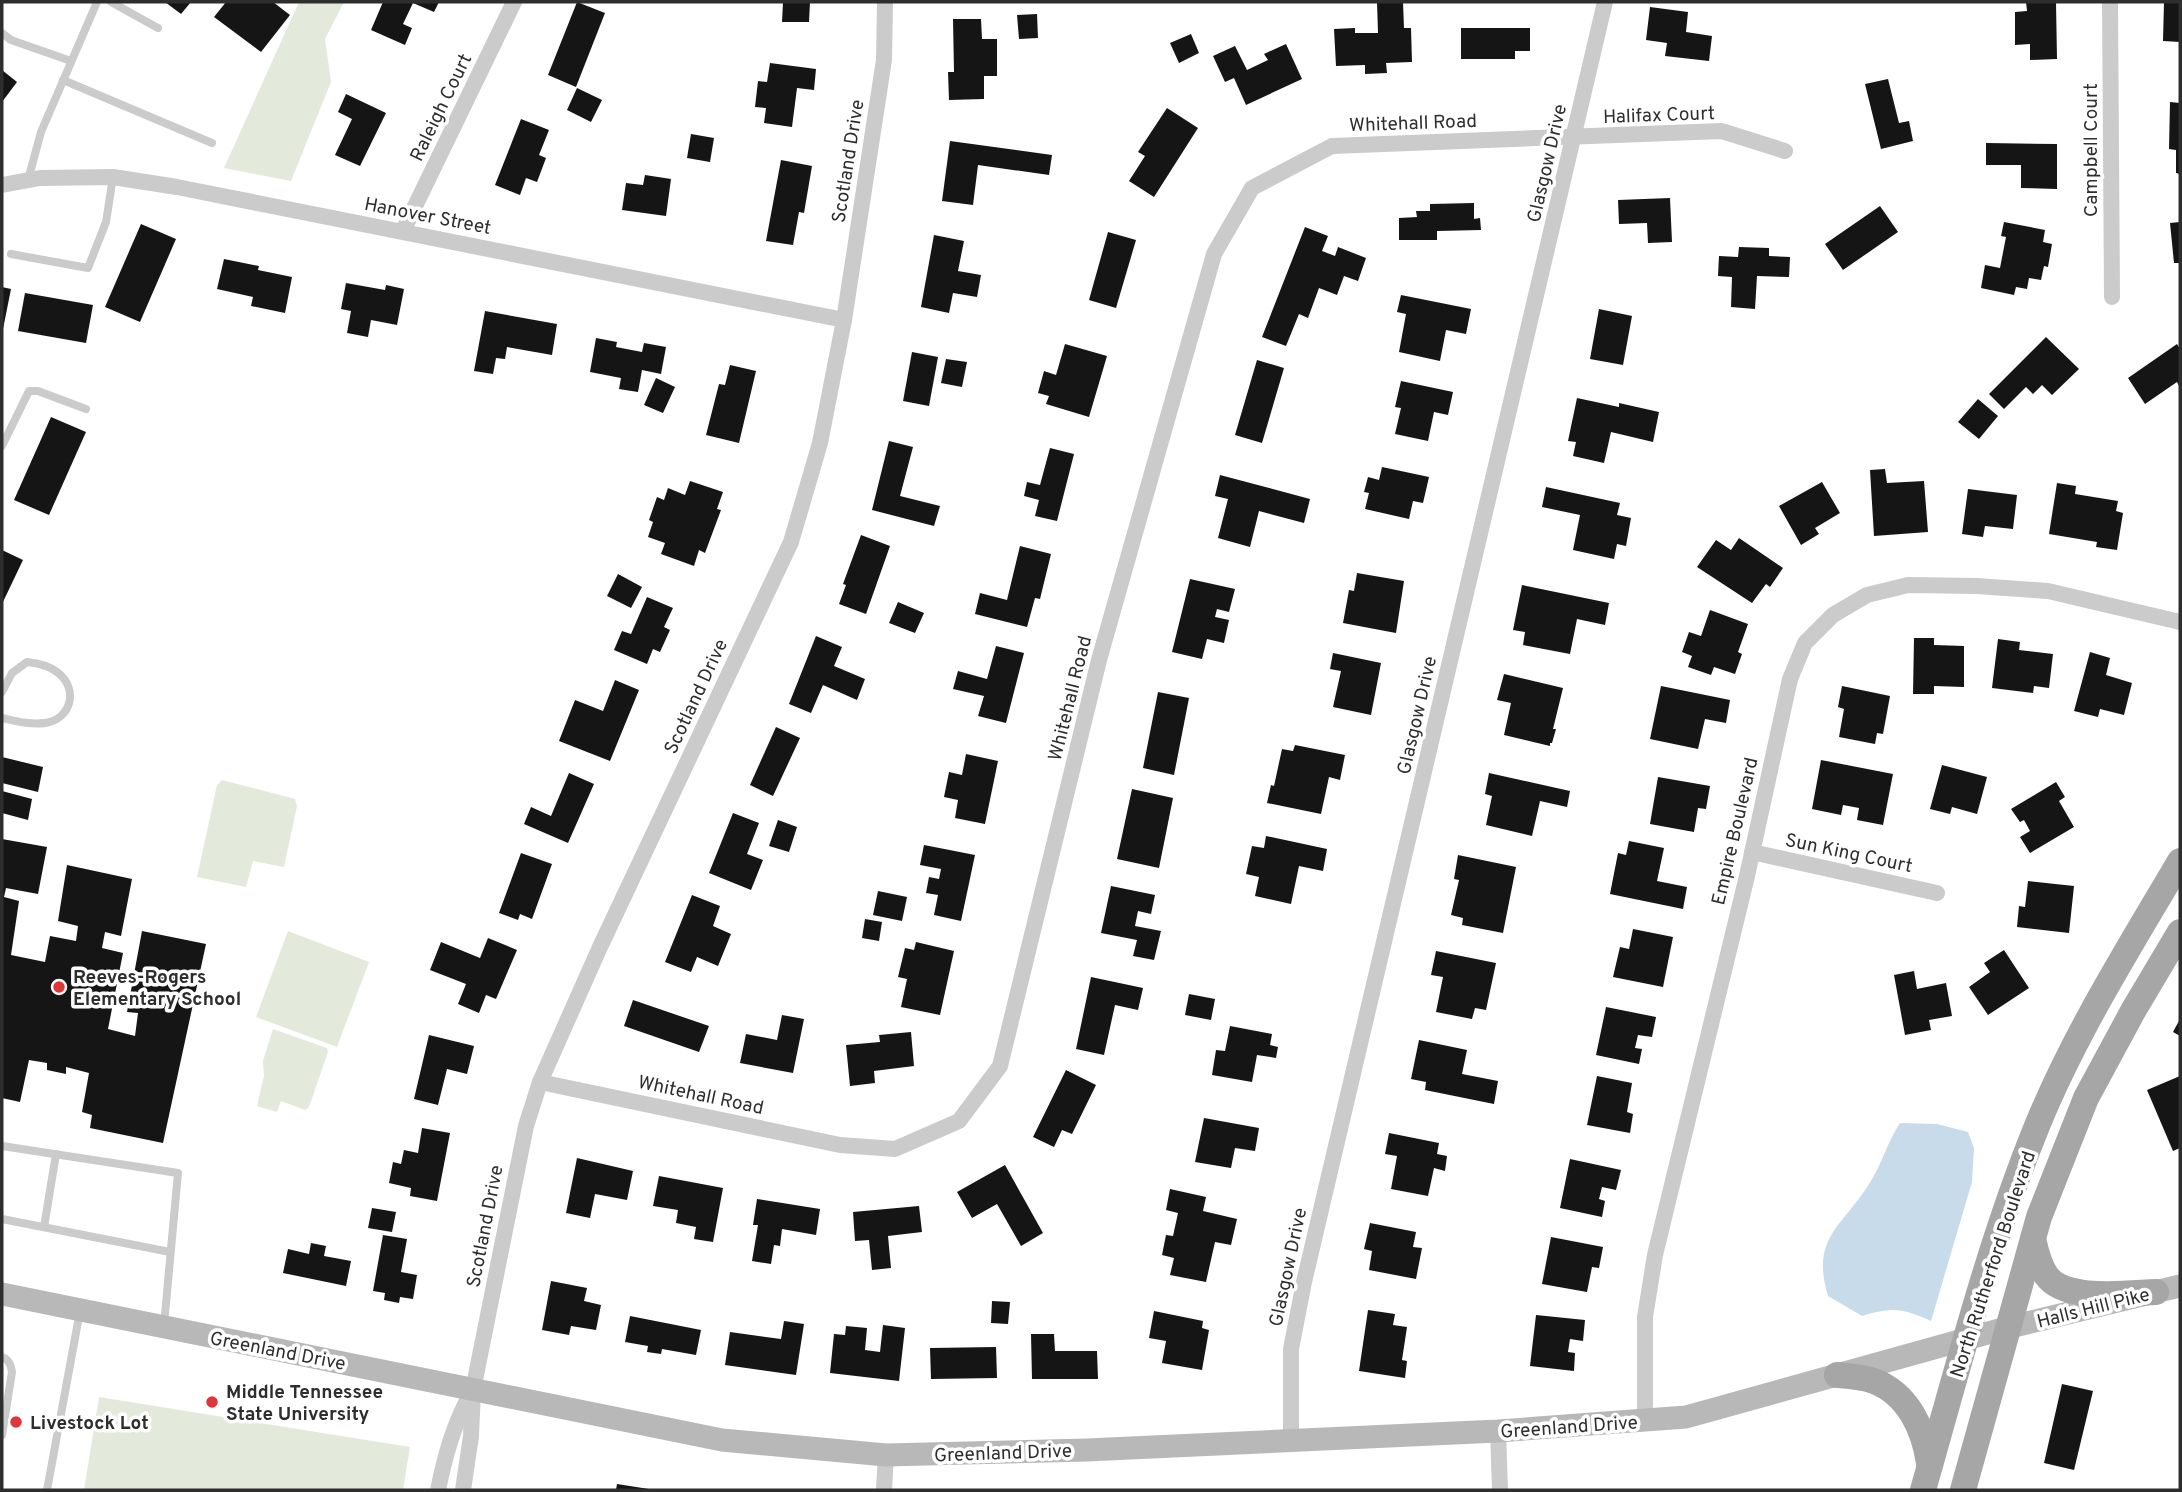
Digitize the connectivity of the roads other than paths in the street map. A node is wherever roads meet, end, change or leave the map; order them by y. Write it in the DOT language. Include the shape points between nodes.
graph roads {
  1 [pos="97,2"];
  2 [pos="111,2"];
  3 [pos="514,2"];
  4 [pos="886,2"];
  5 [pos="1605,2"];
  6 [pos="2110,2"];
  7 [pos="158,28"];
  8 [pos="2,33"];
  9 [pos="71,61"];
  10 [pos="63,80"];
  11 [pos="1573,138"];
  12 [pos="212,143"];
  13 [pos="1785,151"];
  14 [pos="113,177"];
  15 [pos="28,180"];
  16 [pos="2,185"];
  17 [pos="403,231"];
  18 [pos="11,254"];
  19 [pos="2112,297"];
  20 [pos="844,320"];
  21 [pos="86,409"];
  22 [pos="2,446"];
  23 [pos="2180,622"];
  24 [pos="2,692"];
  25 [pos="2,718"];
  26 [pos="1752,852"];
  27 [pos="2180,861"];
  28 [pos="1937,893"];
  29 [pos="2180,932"];
  30 [pos="540,1082"];
  31 [pos="2,1146"];
  32 [pos="55,1154"];
  33 [pos="2,1219"];
  34 [pos="44,1227"];
  35 [pos="2033,1239"];
  36 [pos="170,1252"];
  37 [pos="2168,1289"];
  38 [pos="2,1294"];
  39 [pos="80,1311"];
  40 [pos="164,1328"];
  41 [pos="2006,1328"];
  42 [pos="1967,1339"];
  43 [pos="2,1357"];
  44 [pos="1837,1375"];
  45 [pos="472,1390"];
  46 [pos="1645,1421"];
  47 [pos="1498,1430"];
  48 [pos="2,1435"];
  49 [pos="1290,1440"];
  50 [pos="886,1455"];
  51 [pos="1926,1480"];
  52 [pos="47,1490"];
  53 [pos="439,1490"];
  54 [pos="463,1490"];
  55 [pos="884,1490"];
  56 [pos="1500,1490"];
  57 [pos="1963,1490"];
  1 -- 9 [label="lane"];
  2 -- 7 [label="lane"];
  3 -- 17 [label="street, Raleigh Court"];
  4 -- 20 [label="street, Scotland Drive" via="884,60"];
  5 -- 11 [label="street, Glasgow Drive"];
  6 -- 19 [label="street, Campbell Court"];
  8 -- 9 [label="lane"];
  9 -- 10 [label="lane"];
  10 -- 12 [label="lane"];
  10 -- 15 [label="lane" via="41,132"];
  11 -- 13 [label="street, Halifax Court" via="1722,131"];
  11 -- 30 [label="street, Whitehall Road" via="1332,146 1252,188 1214,254 1099,660 1000,1066 959,1121 895,1149 840,1145"];
  11 -- 49 [label="street, Glasgow Drive" via="1304,1282 1291,1349"];
  14 -- 15 [label="street, Hanover Street"];
  14 -- 17 [label="street, Hanover Street"];
  14 -- 18 [label="lane" via="106,222 88,268"];
  15 -- 16 [label="street, Hanover Street"];
  17 -- 20 [label="street, Hanover Street"];
  20 -- 30 [label="street, Scotland Drive" via="820,443 791,542"];
  21 -- 22 [label="lane" via="29,391"];
  23 -- 26 [label="street, Empire Boulevard" via="2048,591 1908,585 1867,595 1833,615 1805,643 1790,680"];
  24 -- 25 [label="lane" via="12,673 27,662 56,670 71,691 62,717 46,723"];
  26 -- 28 [label="street, Sun King Court"];
  26 -- 46 [label="street, Empire Boulevard" via="1655,1255 1645,1317"];
  27 -- 42 [label="main road, North Rutherford Boulevard" via="2083,1024 2037,1125 2002,1219"];
  29 -- 35 [label="main road, North Rutherford Boulevard" via="2085,1098"];
  30 -- 45 [label="street, Scotland Drive" via="526,1126"];
  31 -- 32 [label="lane"];
  32 -- 34 [label="lane"];
  32 -- 36 [label="lane" via="178,1172"];
  33 -- 34 [label="lane"];
  34 -- 36 [label="lane"];
  35 -- 37 [label="main road" via="2047,1277 2059,1286 2086,1293"];
  35 -- 41 [label="main road, North Rutherford Boulevard"];
  36 -- 40 [label="lane"];
  37 -- 41 [label="street, Halls Hill Pike"];
  38 -- 39 [label="street, Greenland Drive"];
  39 -- 40 [label="street, Greenland Drive"];
  39 -- 52 [label="lane"];
  40 -- 45 [label="street, Greenland Drive"];
  41 -- 42 [label="street, Greenland Drive"];
  41 -- 57 [label="main road, North Rutherford Boulevard"];
  42 -- 44 [label="street, Greenland Drive"];
  42 -- 51 [label="main road, North Rutherford Boulevard"];
  43 -- 48 [label="lane" via="11,1364 12,1372"];
  44 -- 46 [label="street, Greenland Drive" via="1686,1417"];
  44 -- 51 [label="main road" via="1874,1381 1906,1406 1922,1431"];
  45 -- 50 [label="street, Greenland Drive" via="722,1440"];
  45 -- 53 [label="street" via="446,1449"];
  45 -- 54 [label="street"];
  46 -- 47 [label="street, Greenland Drive"];
  47 -- 49 [label="street, Greenland Drive"];
  47 -- 56 [label="street"];
  49 -- 50 [label="street, Greenland Drive"];
  50 -- 55 [label="street"];
}
